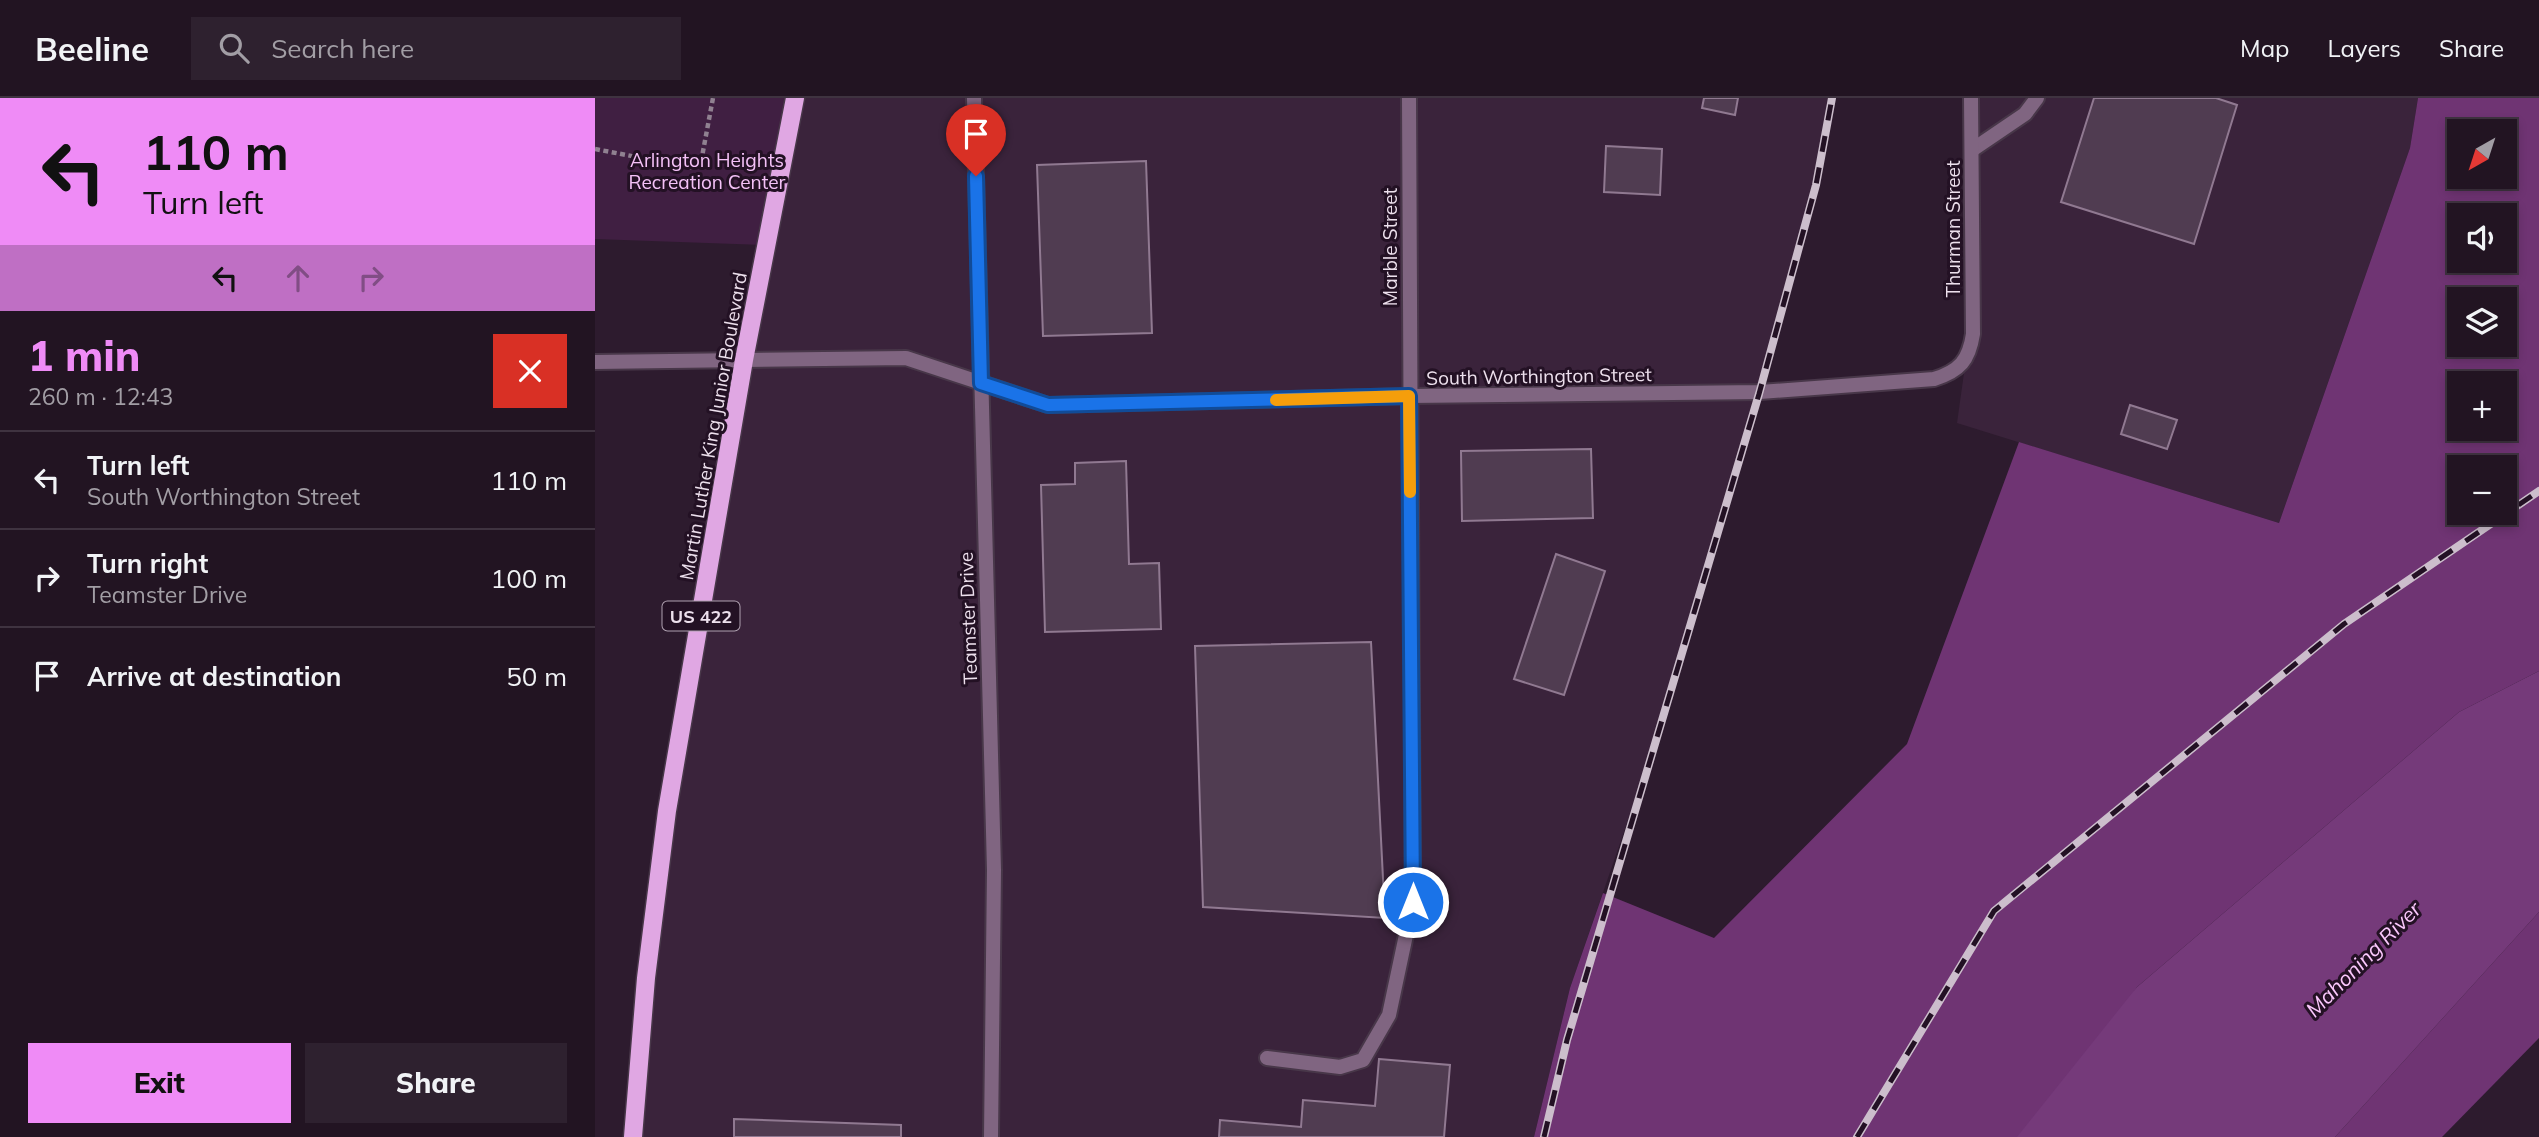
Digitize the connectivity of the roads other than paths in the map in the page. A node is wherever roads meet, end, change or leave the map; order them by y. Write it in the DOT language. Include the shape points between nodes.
graph roads {
  1 [pos="795,98"];
  2 [pos="974,98"];
  3 [pos="1409,98"];
  4 [pos="1971,98"];
  5 [pos="2037,98"];
  6 [pos="1972,150"];
  7 [pos="1966,359"];
  8 [pos="744,360"];
  9 [pos="595,362"];
  10 [pos="981,383"];
  11 [pos="1409,396"];
  12 [pos="1267,1058"];
  13 [pos="633,1137"];
  14 [pos="992,1137"];
  1 -- 8 [label="main road, Martin Luther King Junior Boulevard / US 422"];
  2 -- 10 [label="street, Teamster Drive"];
  3 -- 11 [label="street, Marble Street"];
  4 -- 6 [label="street, Thurman Street"];
  5 -- 6 [label="street" via="2025,114"];
  6 -- 7 [label="street, Thurman Street" via="1973,334"];
  7 -- 11 [label="street, South Worthington Street" via="1955,373 1934,379 1763,392"];
  8 -- 9 [label="street, South Worthington Street"];
  8 -- 10 [label="street, South Worthington Street" via="906,358"];
  8 -- 13 [label="main road, Martin Luther King Junior Boulevard / US 422" via="667,811 646,978"];
  10 -- 11 [label="street, South Worthington Street" via="1048,405"];
  10 -- 14 [label="street, Teamster Drive" via="994,870"];
  11 -- 12 [label="street, Marble Street" via="1413,902 1389,1015 1363,1060 1339,1067"];
}
